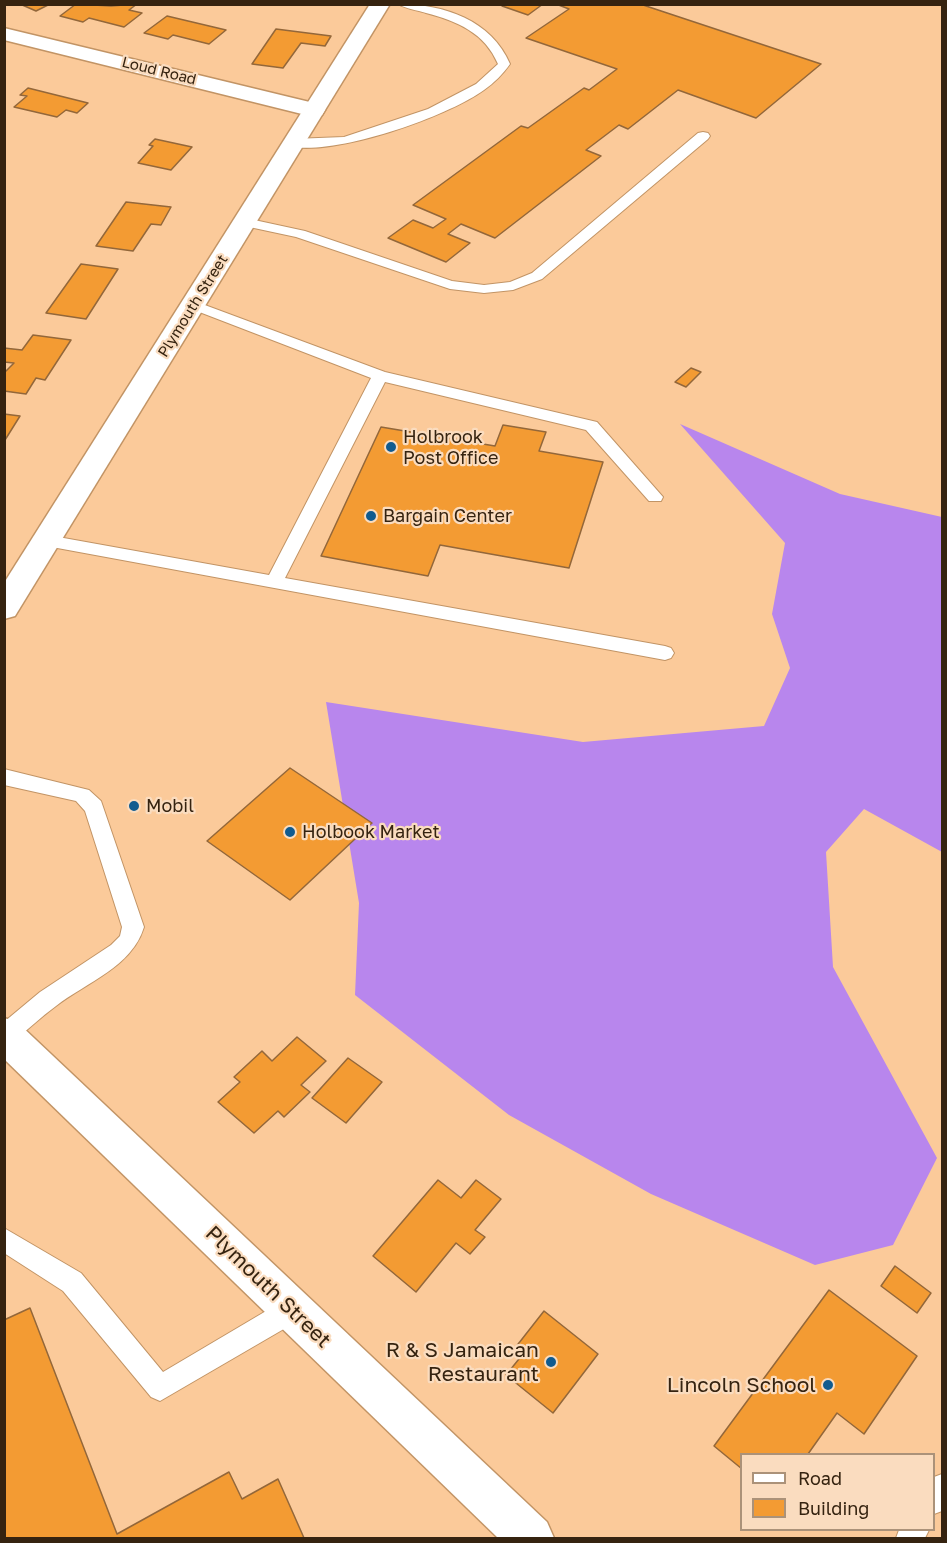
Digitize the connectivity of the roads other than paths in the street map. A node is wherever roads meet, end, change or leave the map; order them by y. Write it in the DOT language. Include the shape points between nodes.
graph roads {
  1 [pos="380,4"];
  2 [pos="404,4"];
  3 [pos="5,35"];
  4 [pos="314,110"];
  5 [pos="703,136"];
  6 [pos="293,143"];
  7 [pos="245,222"];
  8 [pos="194,305"];
  9 [pos="380,376"];
  10 [pos="656,497"];
  11 [pos="47,541"];
  12 [pos="274,582"];
  13 [pos="4,608"];
  14 [pos="665,653"];
  15 [pos="4,777"];
  16 [pos="5,1035"];
  17 [pos="4,1239"];
  18 [pos="292,1310"];
  19 [pos="531,1539"];
  1 -- 4 [label="street, Plymouth Street"];
  2 -- 6 [label="lane" via="455,18 479,30 501,53 504,64 497,74 451,104 427,113 345,141"];
  3 -- 4 [label="street, Loud Road"];
  4 -- 6 [label="street, Plymouth Street"];
  5 -- 7 [label="lane" via="537,276 513,286 484,289 450,285 300,234"];
  6 -- 7 [label="street, Plymouth Street"];
  7 -- 8 [label="street, Plymouth Street"];
  8 -- 9 [label="lane"];
  8 -- 11 [label="street, Plymouth Street"];
  9 -- 10 [label="lane" via="591,426"];
  9 -- 12 [label="lane"];
  11 -- 12 [label="lane"];
  11 -- 13 [label="street, Plymouth Street"];
  12 -- 14 [label="lane"];
  15 -- 16 [label="lane" via="82,795 94,807 133,927 129,940 119,951 48,999"];
  16 -- 18 [label="street, Plymouth Street"];
  17 -- 18 [label="lane" via="72,1282 160,1388"];
  18 -- 19 [label="street, Plymouth Street"];
}
